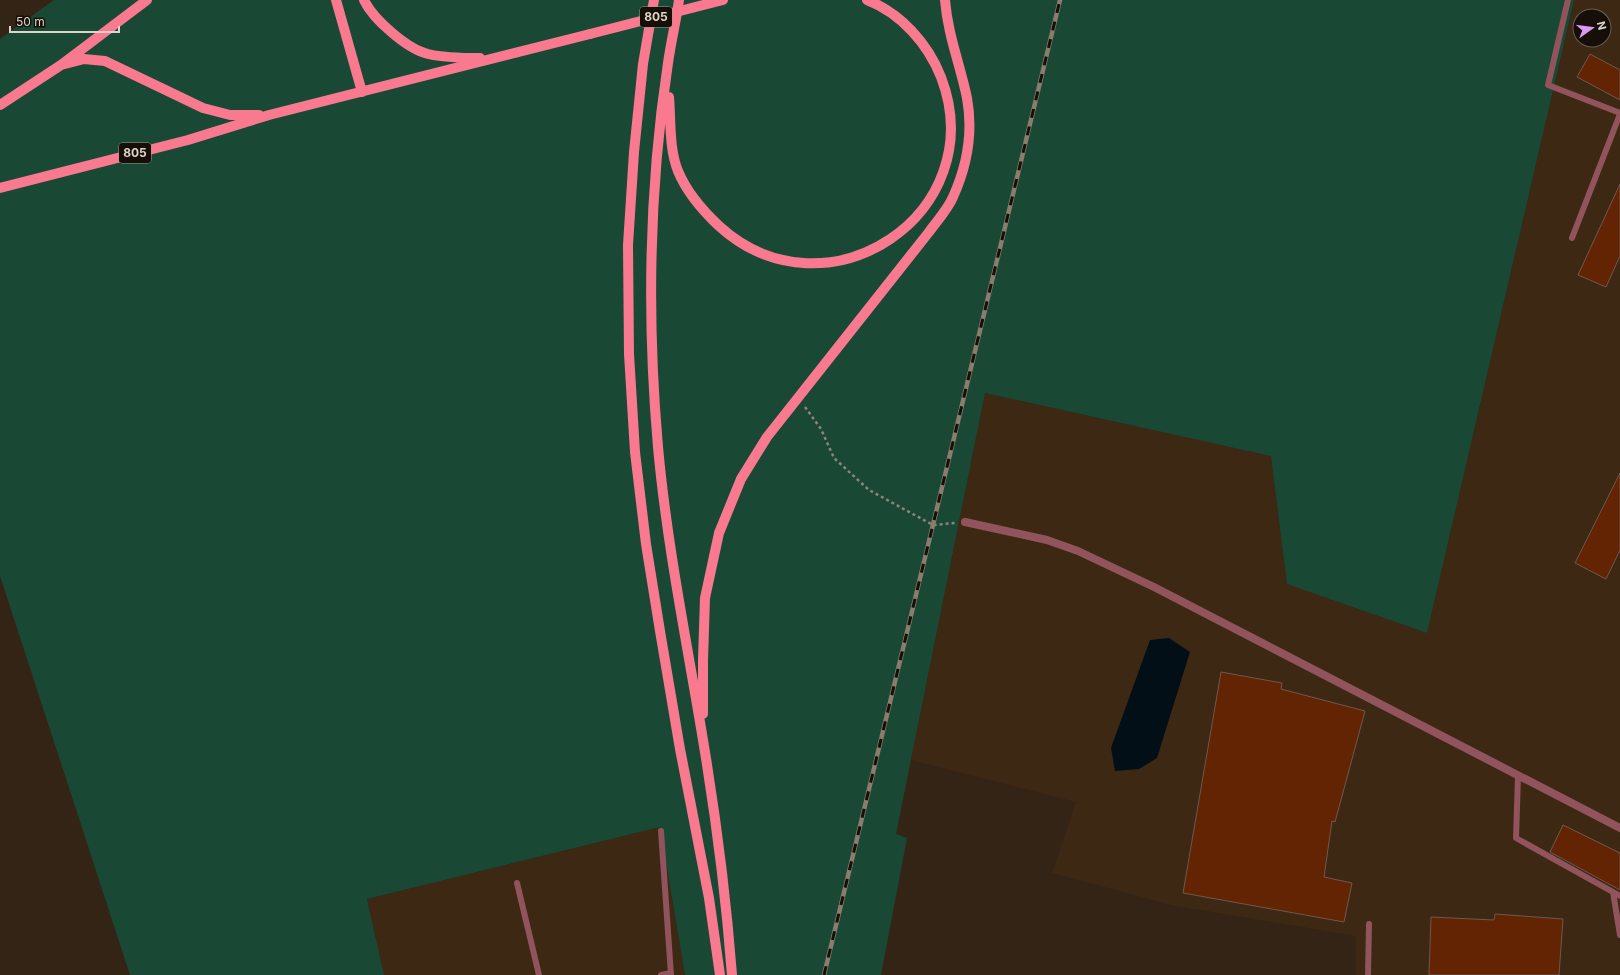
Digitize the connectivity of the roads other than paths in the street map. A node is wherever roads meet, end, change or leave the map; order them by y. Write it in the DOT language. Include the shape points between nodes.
graph roads {
  1 [pos="147,0"];
  2 [pos="336,0"];
  3 [pos="364,0"];
  4 [pos="654,0"];
  5 [pos="679,0"];
  6 [pos="723,0"];
  7 [pos="867,0"];
  8 [pos="945,0"];
  9 [pos="1568,0"];
  10 [pos="492,59"];
  11 [pos="668,64"];
  12 [pos="61,65"];
  13 [pos="362,92"];
  14 [pos="0,105"];
  15 [pos="1620,114"];
  16 [pos="269,115"];
  17 [pos="0,188"];
  18 [pos="1572,238"];
  19 [pos="965,522"];
  20 [pos="704,744"];
  21 [pos="1518,776"];
  22 [pos="1620,828"];
  23 [pos="661,831"];
  24 [pos="517,883"];
  25 [pos="1613,892"];
  26 [pos="1620,896"];
  27 [pos="1369,924"];
  28 [pos="1620,935"];
  29 [pos="671,974"];
  30 [pos="539,975"];
  31 [pos="661,975"];
  32 [pos="720,975"];
  33 [pos="732,975"];
  34 [pos="1368,975"];
  1 -- 12 [label="main road"];
  2 -- 13 [label="main road"];
  3 -- 10 [label="main road" via="384,26 427,54"];
  4 -- 32 [label="main road" via="643,64 628,245 629,354 635,452 660,631 680,749 710,898"];
  5 -- 11 [label="main road"];
  6 -- 10 [label="main road, 805, bridge"];
  7 -- 11 [label="main road" via="895,16 918,37 934,60 945,88 950,113 950,141 944,169 933,195 918,216 899,234 874,249 847,259 818,264 788,261 759,252 732,238 708,216 690,194 678,170 672,140"];
  8 -- 20 [label="main road" via="947,21 967,98 970,127 966,160 953,198 767,437 741,479 719,533 705,598"];
  9 -- 15 [label="lane" via="1548,85"];
  10 -- 13 [label="main road, 805"];
  11 -- 20 [label="main road" via="658,154 652,245 652,353 658,449 670,539"];
  12 -- 14 [label="main road, 805"];
  12 -- 16 [label="main road, 805" via="84,59 105,61 203,108 230,115"];
  13 -- 16 [label="main road, 805"];
  15 -- 18 [label="lane"];
  16 -- 17 [label="main road, 805" via="188,140"];
  19 -- 21 [label="street" via="1047,540 1078,551 1154,587"];
  20 -- 33 [label="main road" via="726,901"];
  21 -- 22 [label="street"];
  21 -- 25 [label="lane" via="1516,838"];
  23 -- 29 [label="lane"];
  24 -- 30 [label="lane"];
  25 -- 26 [label="lane"];
  25 -- 28 [label="lane"];
  27 -- 34 [label="lane"];
  29 -- 31 [label="lane"];
}
